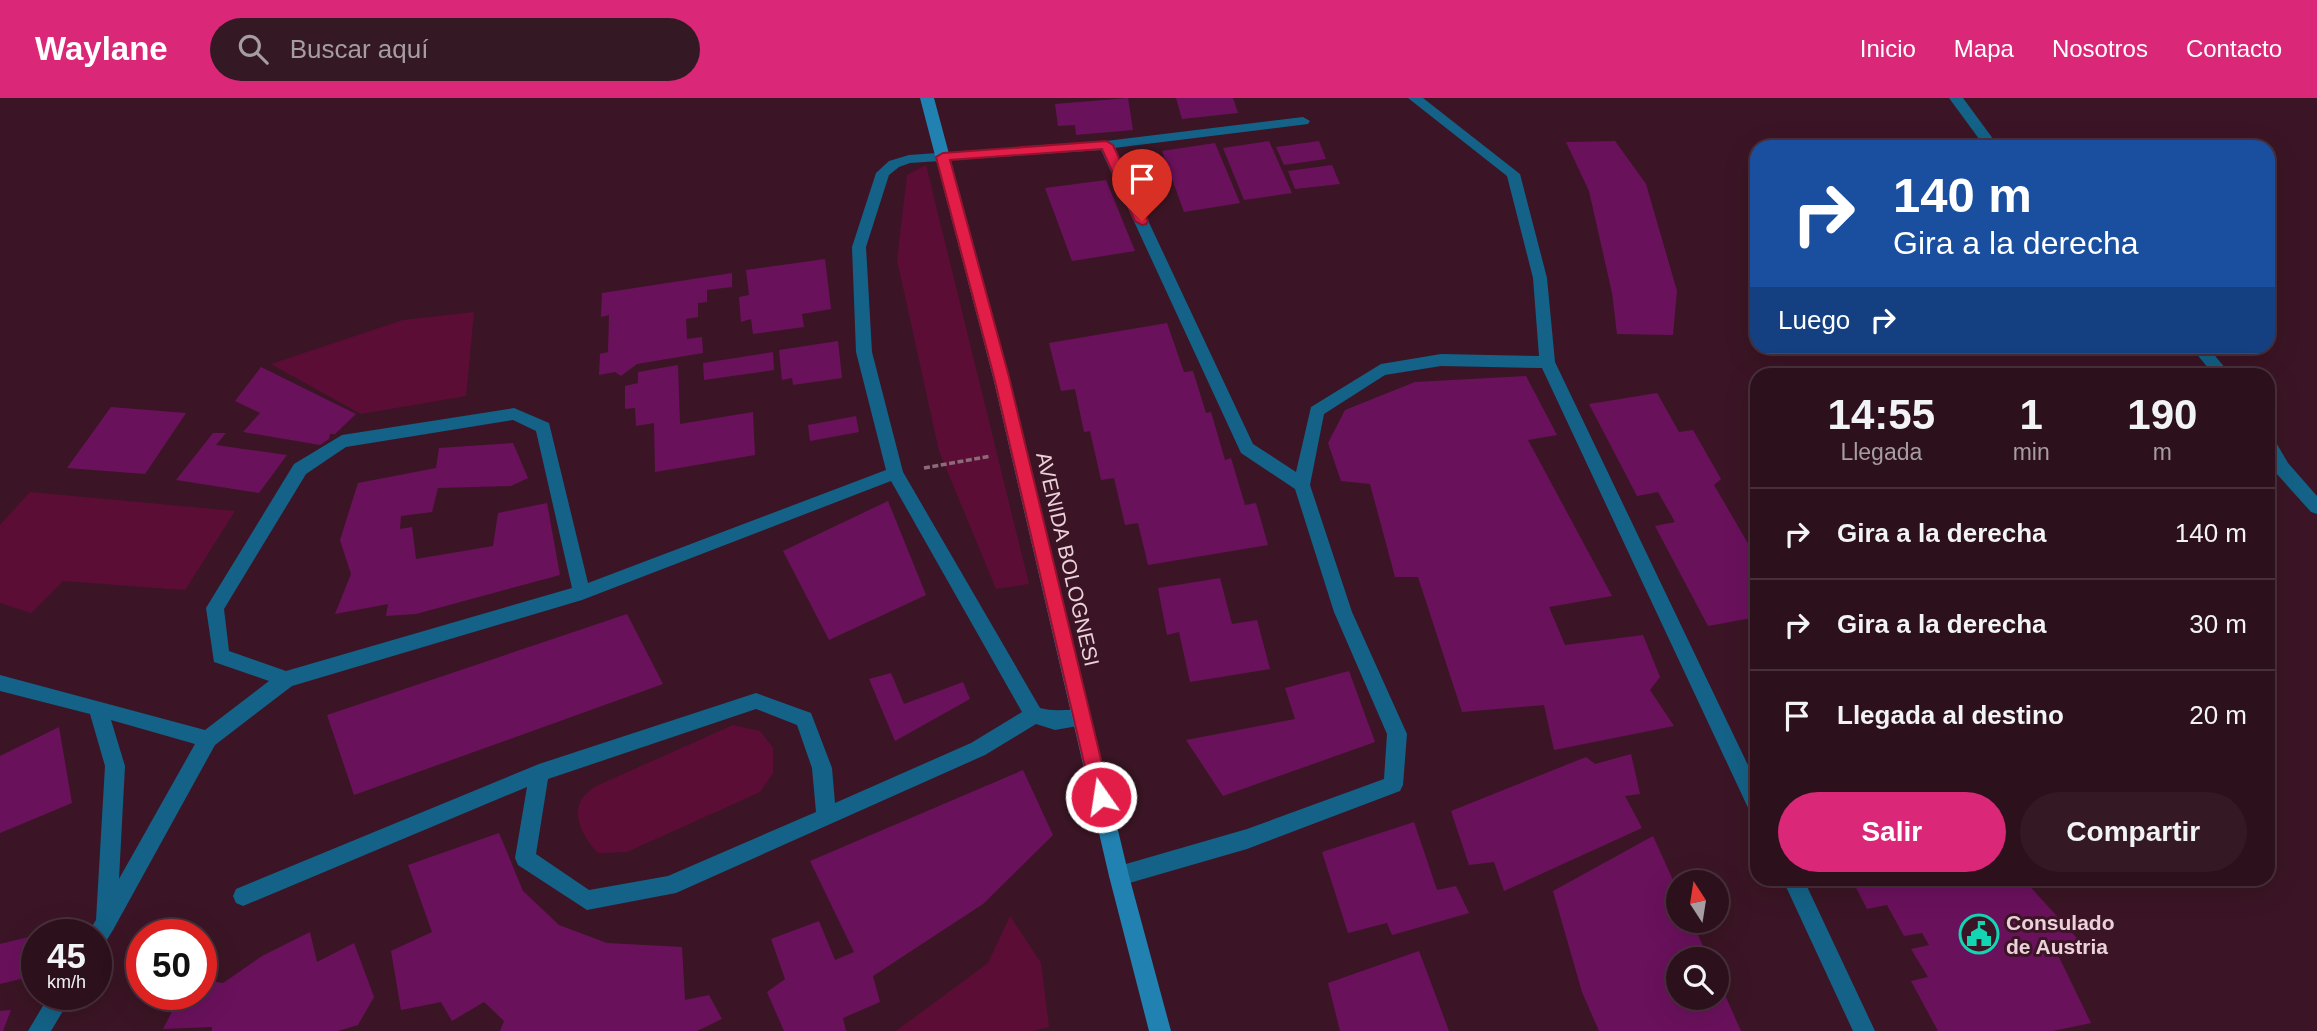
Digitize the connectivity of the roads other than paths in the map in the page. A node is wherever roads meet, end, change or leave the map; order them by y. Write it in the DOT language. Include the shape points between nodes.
graph roads {
  1 [pos="927,98"];
  2 [pos="1415,98"];
  3 [pos="1956,98"];
  4 [pos="1303,121"];
  5 [pos="1987,140"];
  6 [pos="1106,145"];
  7 [pos="943,157"];
  8 [pos="2204,354"];
  9 [pos="1547,362"];
  10 [pos="2217,368"];
  11 [pos="2275,456"];
  12 [pos="895,472"];
  13 [pos="1302,485"];
  14 [pos="2317,508"];
  15 [pos="582,593"];
  16 [pos="286,679"];
  17 [pos="0,683"];
  18 [pos="97,708"];
  19 [pos="1034,715"];
  20 [pos="1082,718"];
  21 [pos="208,739"];
  22 [pos="539,773"];
  23 [pos="1750,790"];
  24 [pos="826,817"];
  25 [pos="1119,876"];
  26 [pos="1796,886"];
  27 [pos="243,896"];
  28 [pos="102,919"];
  29 [pos="108,919"];
  30 [pos="52,1010"];
  31 [pos="39,1031"];
  32 [pos="1160,1031"];
  33 [pos="1864,1031"];
  1 -- 7 [label="main road, AVENIDA BOLOGNESI"];
  2 -- 9 [label="street" via="1513,174 1540,278"];
  3 -- 5 [label="street"];
  4 -- 6 [label="street"];
  6 -- 7 [label="street"];
  6 -- 13 [label="street" via="1247,448"];
  7 -- 12 [label="street" via="909,159 883,173 859,247 864,352"];
  7 -- 20 [label="main road, AVENIDA BOLOGNESI"];
  8 -- 10 [label="street"];
  9 -- 13 [label="street" via="1441,360 1381,370 1317,411"];
  9 -- 23 [label="street"];
  11 -- 14 [label="street"];
  12 -- 15 [label="street"];
  12 -- 19 [label="street"];
  13 -- 25 [label="street" via="1343,612 1397,734 1393,785 1247,839"];
  15 -- 16 [label="street"];
  15 -- 16 [label="street" via="542,427 514,414 342,441 300,469 215,608 220,656"];
  16 -- 21 [label="street"];
  17 -- 18 [label="street"];
  18 -- 21 [label="street"];
  18 -- 28 [label="street" via="115,766"];
  19 -- 20 [label="street" via="1055,721"];
  19 -- 24 [label="street" via="978,749"];
  20 -- 25 [label="main road, AVENIDA BOLOGNESI"];
  21 -- 29 [label="street"];
  22 -- 24 [label="street" via="756,701 804,719 822,768"];
  22 -- 24 [label="street" via="525,858 587,900 668,886"];
  22 -- 27 [label="street"];
  25 -- 32 [label="main road, AVENIDA BOLOGNESI"];
  26 -- 33 [label="street"];
  30 -- 31 [label="street"];
}
